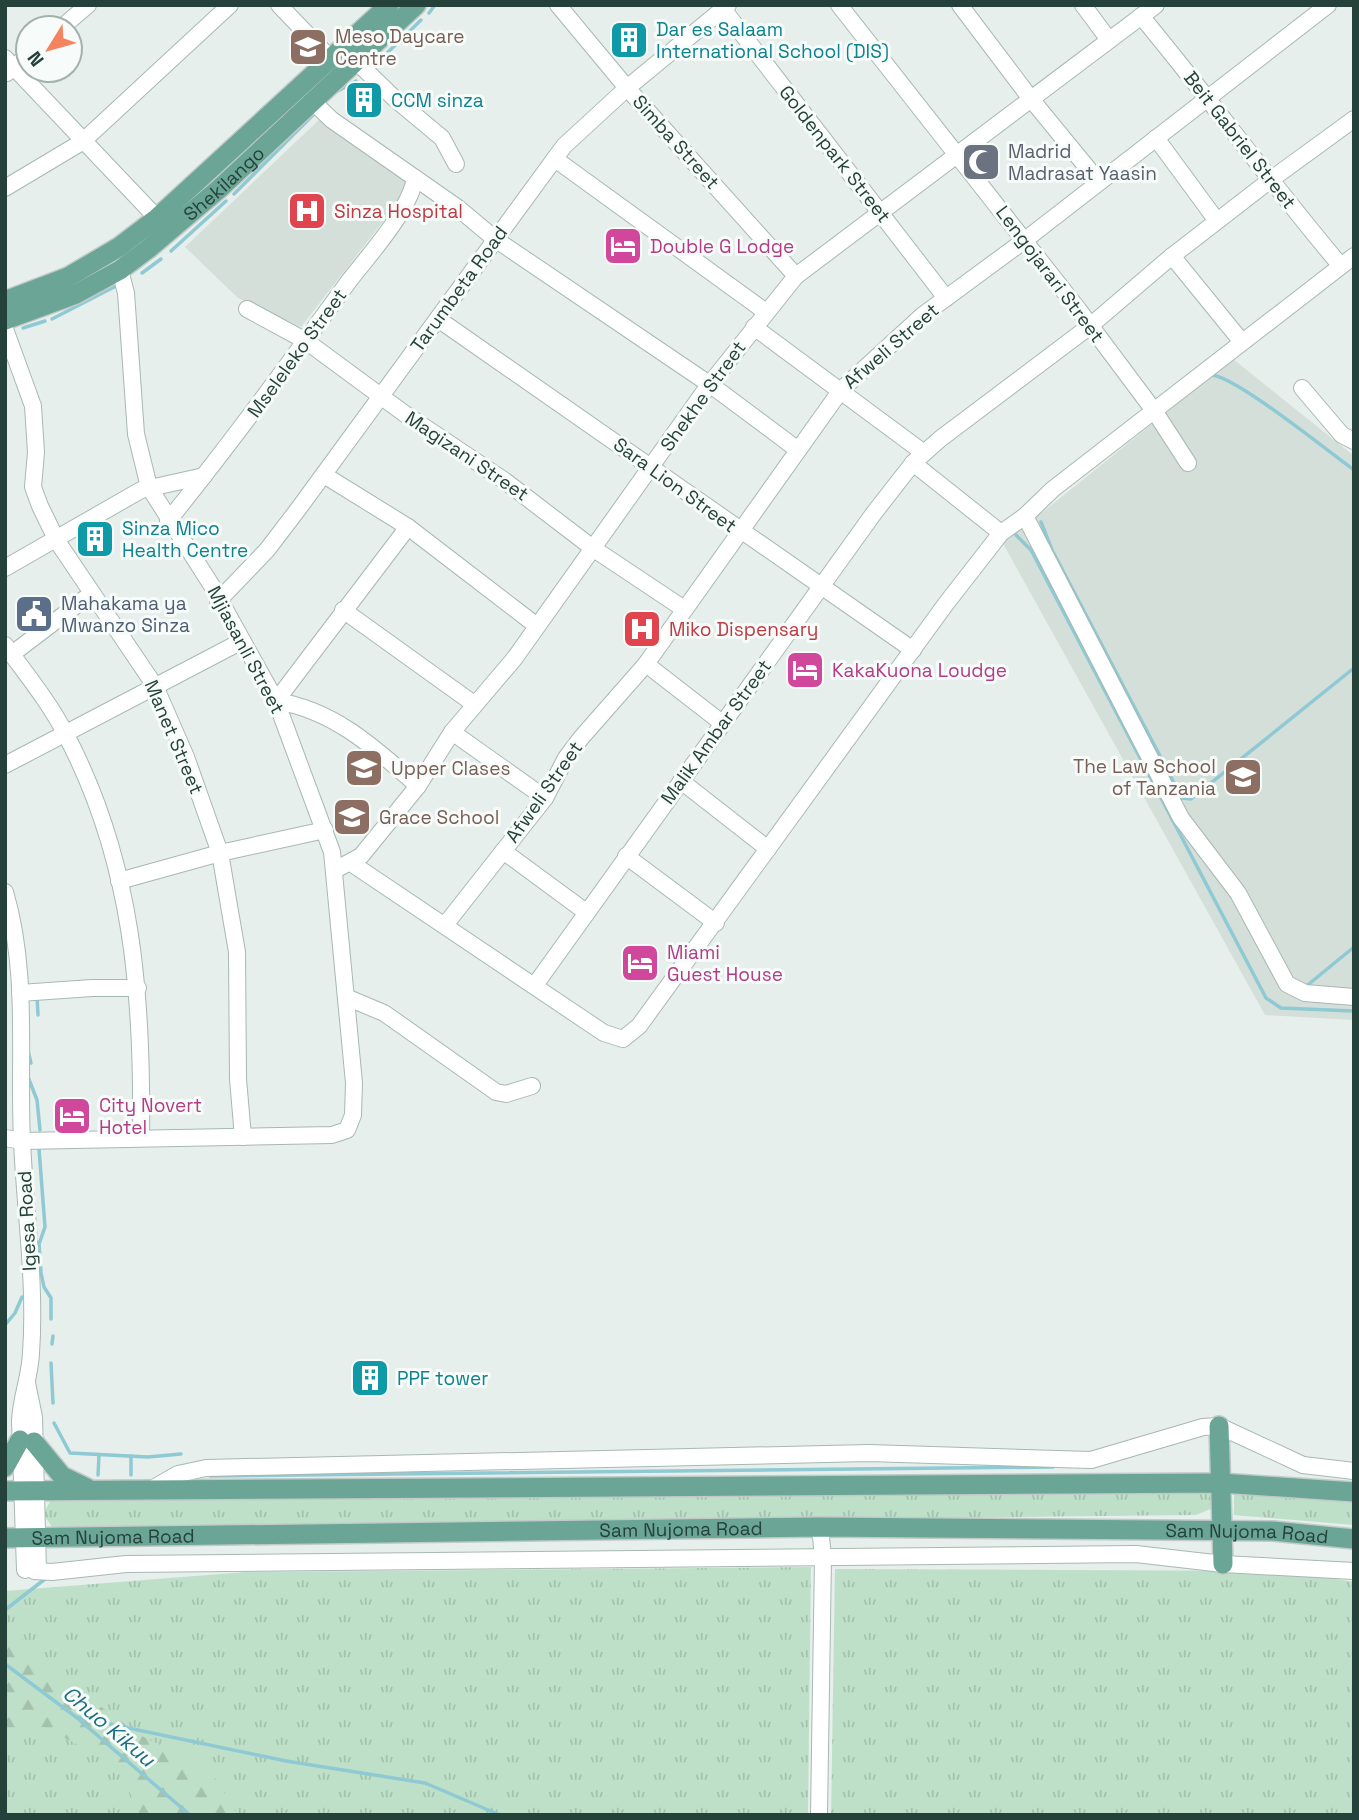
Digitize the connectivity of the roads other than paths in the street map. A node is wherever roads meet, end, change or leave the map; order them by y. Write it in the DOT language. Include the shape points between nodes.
graph roads {
  1 [pos="230,5"];
  2 [pos="279,5"];
  3 [pos="389,5"];
  4 [pos="416,5"];
  5 [pos="558,5"];
  6 [pos="839,5"];
  7 [pos="960,5"];
  8 [pos="1083,5"];
  9 [pos="1156,5"];
  10 [pos="1328,5"];
  11 [pos="726,7"];
  12 [pos="1142,16"];
  13 [pos="1109,40"];
  14 [pos="331,59"];
  15 [pos="356,61"];
  16 [pos="8,67"];
  17 [pos="627,88"];
  18 [pos="1209,97"];
  19 [pos="1031,99"];
  20 [pos="312,101"];
  21 [pos="1354,119"];
  22 [pos="1156,138"];
  23 [pos="82,142"];
  24 [pos="956,154"];
  25 [pos="555,159"];
  26 [pos="456,164"];
  27 [pos="415,178"];
  28 [pos="1269,181"];
  29 [pos="1099,182"];
  30 [pos="5,188"];
  31 [pos="881,213"];
  32 [pos="157,218"];
  33 [pos="1217,221"];
  34 [pos="495,239"];
  35 [pos="1026,240"];
  36 [pos="1172,256"];
  37 [pos="1347,261"];
  38 [pos="120,270"];
  39 [pos="796,276"];
  40 [pos="946,298"];
  41 [pos="5,301"];
  42 [pos="247,309"];
  43 [pos="766,312"];
  44 [pos="438,319"];
  45 [pos="5,320"];
  46 [pos="1090,326"];
  47 [pos="754,327"];
  48 [pos="5,329"];
  49 [pos="306,341"];
  50 [pos="1242,342"];
  51 [pos="709,385"];
  52 [pos="1303,388"];
  53 [pos="841,390"];
  54 [pos="380,396"];
  55 [pos="1155,411"];
  56 [pos="1354,441"];
  57 [pos="798,450"];
  58 [pos="919,458"];
  59 [pos="1188,463"];
  60 [pos="652,467"];
  61 [pos="324,474"];
  62 [pos="207,475"];
  63 [pos="149,487"];
  64 [pos="1025,516"];
  65 [pos="168,521"];
  66 [pos="408,527"];
  67 [pos="739,531"];
  68 [pos="1001,533"];
  69 [pos="57,541"];
  70 [pos="594,549"];
  71 [pos="5,568"];
  72 [pos="822,588"];
  73 [pos="92,594"];
  74 [pos="219,601"];
  75 [pos="684,609"];
  76 [pos="343,610"];
  77 [pos="537,626"];
  78 [pos="242,641"];
  79 [pos="9,650"];
  80 [pos="913,650"];
  81 [pos="646,664"];
  82 [pos="155,685"];
  83 [pos="276,701"];
  84 [pos="474,704"];
  85 [pos="722,723"];
  86 [pos="65,732"];
  87 [pos="452,732"];
  88 [pos="5,765"];
  89 [pos="681,780"];
  90 [pos="418,786"];
  91 [pos="545,798"];
  92 [pos="325,830"];
  93 [pos="768,849"];
  94 [pos="503,851"];
  95 [pos="220,853"];
  96 [pos="626,856"];
  97 [pos="351,863"];
  98 [pos="335,870"];
  99 [pos="119,881"];
  100 [pos="5,892"];
  101 [pos="586,912"];
  102 [pos="716,923"];
  103 [pos="445,925"];
  104 [pos="535,985"];
  105 [pos="138,988"];
  106 [pos="20,993"];
  107 [pos="346,997"];
  108 [pos="1354,997"];
  109 [pos="532,1086"];
  110 [pos="243,1137"];
  111 [pos="141,1138"];
  112 [pos="13,1140"];
  113 [pos="24,1390"];
  114 [pos="5,1412"];
  115 [pos="1219,1426"];
  116 [pos="27,1441"];
  117 [pos="5,1467"];
  118 [pos="1354,1471"];
  119 [pos="1221,1483"];
  120 [pos="152,1489"];
  121 [pos="20,1490"];
  122 [pos="97,1491"];
  123 [pos="1354,1492"];
  124 [pos="820,1527"];
  125 [pos="1223,1531"];
  126 [pos="22,1538"];
  127 [pos="1354,1539"];
  128 [pos="823,1557"];
  129 [pos="1223,1564"];
  130 [pos="1354,1572"];
  131 [pos="819,1815"];
  1 -- 23 [label="street"];
  2 -- 14 [label="street"];
  3 -- 14 [label="main road, Shekilango"];
  4 -- 15 [label="main road, Shekilango"];
  5 -- 17 [label="street, Simba Street"];
  6 -- 24 [label="street, Lengojarari Street"];
  7 -- 19 [label="street"];
  8 -- 13 [label="street"];
  9 -- 12 [label="street, Shekhe Street"];
  10 -- 18 [label="street, Afweli Street"];
  11 -- 17 [label="street, Tarumbeta Road"];
  11 -- 31 [label="street, Goldenpark Street"];
  12 -- 13 [label="street, Shekhe Street"];
  12 -- 18 [label="street, Beit Gabriel Street"];
  13 -- 19 [label="street, Shekhe Street"];
  14 -- 32 [label="main road, Shekilango"];
  15 -- 20 [label="main road, Shekilango"];
  15 -- 26 [label="street" via="442,138"];
  16 -- 23 [label="street"];
  17 -- 25 [label="street, Tarumbeta Road"];
  17 -- 39 [label="street, Simba Street"];
  18 -- 22 [label="street, Afweli Street"];
  18 -- 28 [label="street, Beit Gabriel Street"];
  19 -- 24 [label="street, Shekhe Street"];
  19 -- 29 [label="street"];
  20 -- 27 [label="street"];
  20 -- 38 [label="main road, Shekilango" via="176,227"];
  21 -- 28 [label="street, Malik Ambar Street"];
  22 -- 29 [label="street, Afweli Street"];
  22 -- 33 [label="street"];
  23 -- 30 [label="street"];
  23 -- 32 [label="street"];
  24 -- 31 [label="street, Shekhe Street"];
  24 -- 35 [label="street, Lengojarari Street"];
  25 -- 34 [label="street, Tarumbeta Road"];
  25 -- 43 [label="street"];
  27 -- 34 [label="street"];
  27 -- 49 [label="street, Mseleleko Street" via="410,194"];
  28 -- 33 [label="street, Malik Ambar Street"];
  28 -- 37 [label="street, Beit Gabriel Street"];
  29 -- 35 [label="street, Afweli Street"];
  31 -- 39 [label="street, Shekhe Street"];
  31 -- 40 [label="street, Goldenpark Street"];
  32 -- 41 [label="main road, Shekilango" via="68,278"];
  33 -- 36 [label="street, Malik Ambar Street"];
  34 -- 44 [label="street, Tarumbeta Road"];
  34 -- 51 [label="street"];
  35 -- 40 [label="street, Afweli Street"];
  35 -- 46 [label="street, Lengojarari Street"];
  36 -- 46 [label="street, Malik Ambar Street"];
  36 -- 50 [label="street"];
  37 -- 50 [label="street"];
  38 -- 45 [label="main road, Shekilango" via="76,294"];
  38 -- 63 [label="street, Mjiasanli Street" via="126,293 136,433"];
  39 -- 43 [label="street, Shekhe Street"];
  40 -- 53 [label="street, Afweli Street"];
  42 -- 49 [label="street, Magizani Street"];
  43 -- 47 [label="street, Shekhe Street"];
  44 -- 54 [label="street, Tarumbeta Road"];
  44 -- 60 [label="street, Sara Lion Street"];
  46 -- 55 [label="street, Lengojarari Street"];
  46 -- 58 [label="street, Malik Ambar Street"];
  47 -- 51 [label="street, Shekhe Street"];
  47 -- 53 [label="street"];
  48 -- 69 [label="street, Manet Street" via="33,406 33,487"];
  49 -- 54 [label="street, Magizani Street"];
  49 -- 62 [label="street, Mseleleko Street"];
  50 -- 55 [label="street"];
  51 -- 57 [label="street"];
  51 -- 60 [label="street, Shekhe Street"];
  52 -- 56 [label="street" via="1342,435"];
  53 -- 57 [label="street, Afweli Street"];
  53 -- 58 [label="street"];
  54 -- 61 [label="street, Tarumbeta Road"];
  54 -- 70 [label="street, Magizani Street" via="505,481"];
  55 -- 59 [label="street, Lengojarari Street"];
  55 -- 64 [label="street"];
  57 -- 67 [label="street, Afweli Street"];
  58 -- 68 [label="street"];
  58 -- 72 [label="street, Malik Ambar Street"];
  60 -- 67 [label="street, Sara Lion Street"];
  60 -- 70 [label="street, Shekhe Street"];
  61 -- 66 [label="street"];
  61 -- 74 [label="street, Tarumbeta Road" via="267,550"];
  62 -- 63 [label="street"];
  62 -- 65 [label="street, Mseleleko Street"];
  63 -- 65 [label="street, Mjiasanli Street"];
  63 -- 69 [label="street"];
  64 -- 68 [label="street"];
  64 -- 108 [label="street" via="1181,818 1238,893 1287,984 1305,993"];
  65 -- 74 [label="street, Mjiasanli Street"];
  66 -- 76 [label="street"];
  66 -- 77 [label="street"];
  67 -- 72 [label="street, Sara Lion Street"];
  67 -- 75 [label="street, Afweli Street"];
  68 -- 80 [label="street"];
  69 -- 71 [label="street"];
  69 -- 73 [label="street, Manet Street"];
  70 -- 75 [label="street, Magizani Street"];
  70 -- 77 [label="street, Shekhe Street"];
  72 -- 80 [label="street, Sara Lion Street"];
  72 -- 85 [label="street, Malik Ambar Street"];
  73 -- 79 [label="street"];
  73 -- 82 [label="street, Manet Street"];
  74 -- 78 [label="street, Mjiasanli Street"];
  75 -- 81 [label="street, Afweli Street"];
  76 -- 83 [label="street"];
  76 -- 84 [label="street"];
  77 -- 84 [label="street, Shekhe Street"];
  78 -- 82 [label="street"];
  78 -- 83 [label="street, Mjiasanli Street"];
  79 -- 86 [label="street"];
  80 -- 93 [label="street"];
  81 -- 85 [label="street"];
  81 -- 91 [label="street, Afweli Street" via="581,738"];
  82 -- 86 [label="street"];
  82 -- 95 [label="street, Manet Street"];
  83 -- 90 [label="street" via="333,718"];
  83 -- 92 [label="street, Mjiasanli Street"];
  84 -- 87 [label="street, Shekhe Street"];
  85 -- 89 [label="street, Malik Ambar Street"];
  86 -- 88 [label="street"];
  86 -- 99 [label="street" via="100,811"];
  87 -- 90 [label="street, Shekhe Street"];
  87 -- 91 [label="street"];
  89 -- 93 [label="street"];
  89 -- 96 [label="street, Malik Ambar Street"];
  90 -- 97 [label="street, Shekhe Street" via="374,842"];
  91 -- 94 [label="street, Afweli Street"];
  92 -- 95 [label="street"];
  92 -- 98 [label="street, Mjiasanli Street"];
  93 -- 102 [label="street"];
  94 -- 101 [label="street"];
  94 -- 103 [label="street, Afweli Street"];
  95 -- 99 [label="street"];
  95 -- 110 [label="street, Manet Street" via="237,952"];
  96 -- 101 [label="street, Malik Ambar Street"];
  96 -- 102 [label="street"];
  97 -- 98 [label="street, Shekhe Street"];
  97 -- 103 [label="street"];
  98 -- 107 [label="street, Mjiasanli Street"];
  99 -- 105 [label="street" via="134,943"];
  100 -- 106 [label="street, Igesa Road" via="17,946"];
  101 -- 104 [label="street, Malik Ambar Street"];
  102 -- 104 [label="street" via="639,1026 623,1039 604,1033"];
  103 -- 104 [label="street"];
  105 -- 106 [label="street"];
  105 -- 111 [label="street"];
  106 -- 112 [label="street, Igesa Road"];
  107 -- 109 [label="street" via="384,1013 496,1092"];
  107 -- 110 [label="street, Mjiasanli Street" via="354,1083 351,1125 342,1134"];
  110 -- 111 [label="street"];
  111 -- 112 [label="street"];
  112 -- 113 [label="street, Igesa Road" via="29,1237 31,1353"];
  113 -- 114 [label="street"];
  113 -- 116 [label="street, Igesa Road" via="34,1417"];
  115 -- 118 [label="street" via="1288,1460"];
  115 -- 119 [label="main road"];
  115 -- 120 [label="street" via="1091,1460 869,1453 206,1468 178,1474"];
  116 -- 117 [label="main road"];
  116 -- 121 [label="street, Igesa Road"];
  116 -- 122 [label="main road" via="61,1476"];
  119 -- 120 [label="main road"];
  119 -- 123 [label="main road"];
  119 -- 125 [label="main road"];
  120 -- 122 [label="main road"];
  121 -- 122 [label="main road"];
  121 -- 126 [label="street, Igesa Road"];
  124 -- 125 [label="main road, Sam Nujoma Road"];
  124 -- 126 [label="main road, Sam Nujoma Road"];
  124 -- 128 [label="street"];
  125 -- 127 [label="main road, Sam Nujoma Road"];
  125 -- 129 [label="main road"];
  126 -- 128 [label="street, Igesa Road" via="32,1571 126,1564"];
  128 -- 129 [label="street" via="1136,1554"];
  128 -- 131 [label="street"];
  129 -- 130 [label="street"];
}
